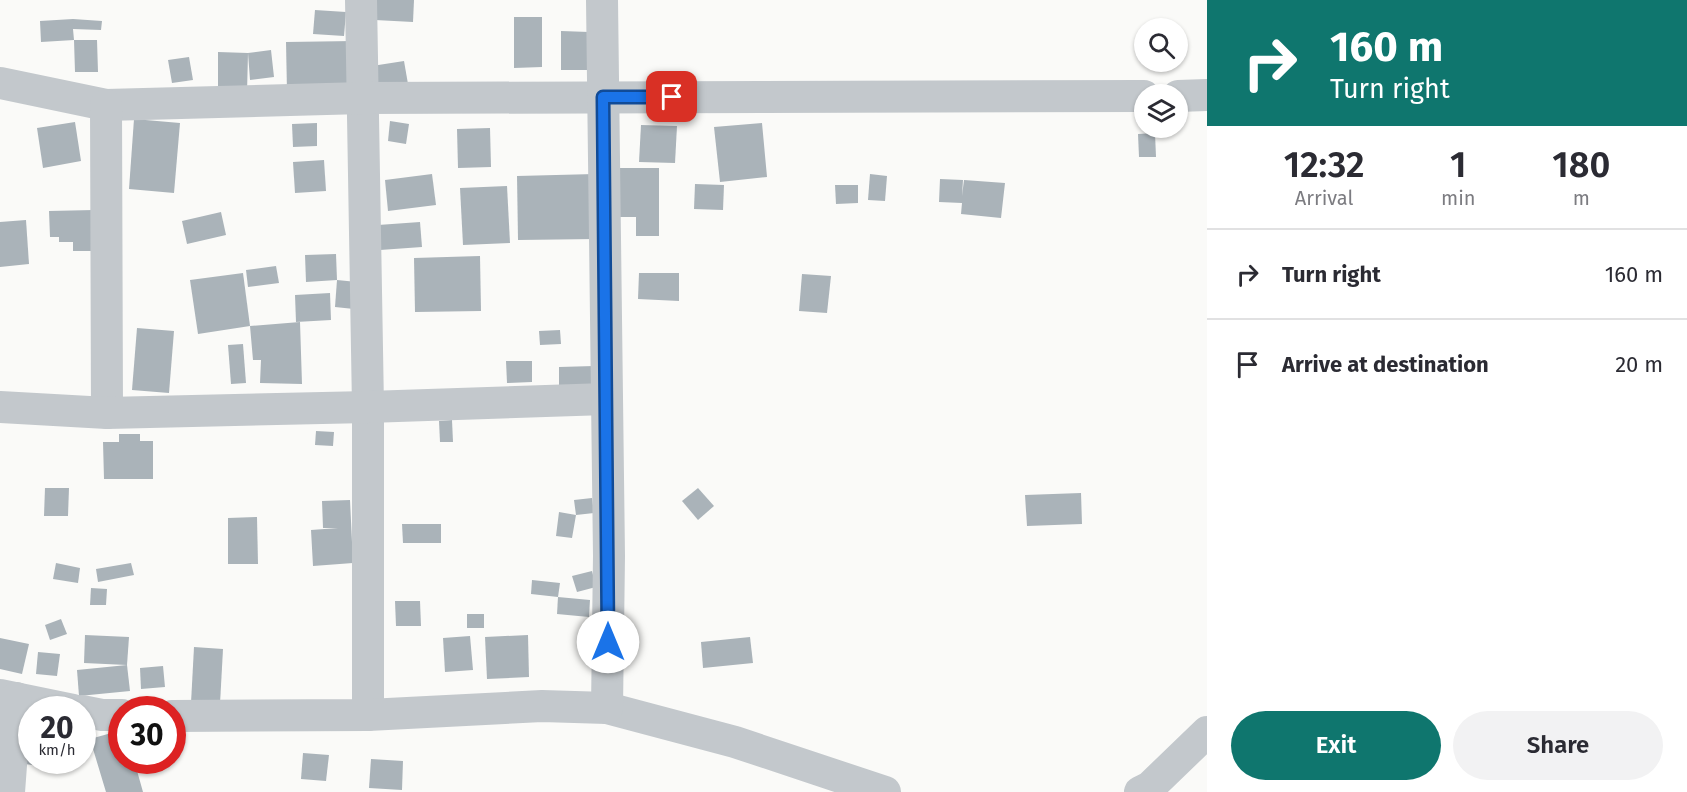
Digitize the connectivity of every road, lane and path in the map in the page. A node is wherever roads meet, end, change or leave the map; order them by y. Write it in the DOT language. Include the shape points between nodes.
graph roads {
  1 [pos="361,0"];
  2 [pos="602,0"];
  3 [pos="0,83"];
  4 [pos="1207,95"];
  5 [pos="1134,96"];
  6 [pos="1188,96"];
  7 [pos="603,97"];
  8 [pos="363,98"];
  9 [pos="106,105"];
  10 [pos="606,399"];
  11 [pos="0,407"];
  12 [pos="368,407"];
  13 [pos="107,412"];
  14 [pos="8,696"];
  15 [pos="607,708"];
  16 [pos="368,715"];
  17 [pos="186,716"];
  18 [pos="1207,732"];
  19 [pos="9,792"];
  20 [pos="885,792"];
  21 [pos="1140,792"];
  1 -- 8 [label="street"];
  2 -- 7 [label="street"];
  3 -- 9 [label="street"];
  4 -- 6 [label="street"];
  5 -- 7 [label="street"];
  7 -- 8 [label="street"];
  7 -- 10 [label="street"];
  8 -- 9 [label="street"];
  8 -- 12 [label="street"];
  9 -- 13 [label="street"];
  10 -- 12 [label="street"];
  10 -- 15 [label="street"];
  11 -- 13 [label="street"];
  12 -- 13 [label="street"];
  12 -- 16 [label="street"];
  14 -- 19 [label="street"];
  15 -- 16 [label="street" via="543,706"];
  15 -- 20 [label="street" via="735,742"];
  16 -- 17 [label="street"];
  18 -- 21 [label="street"];
}
